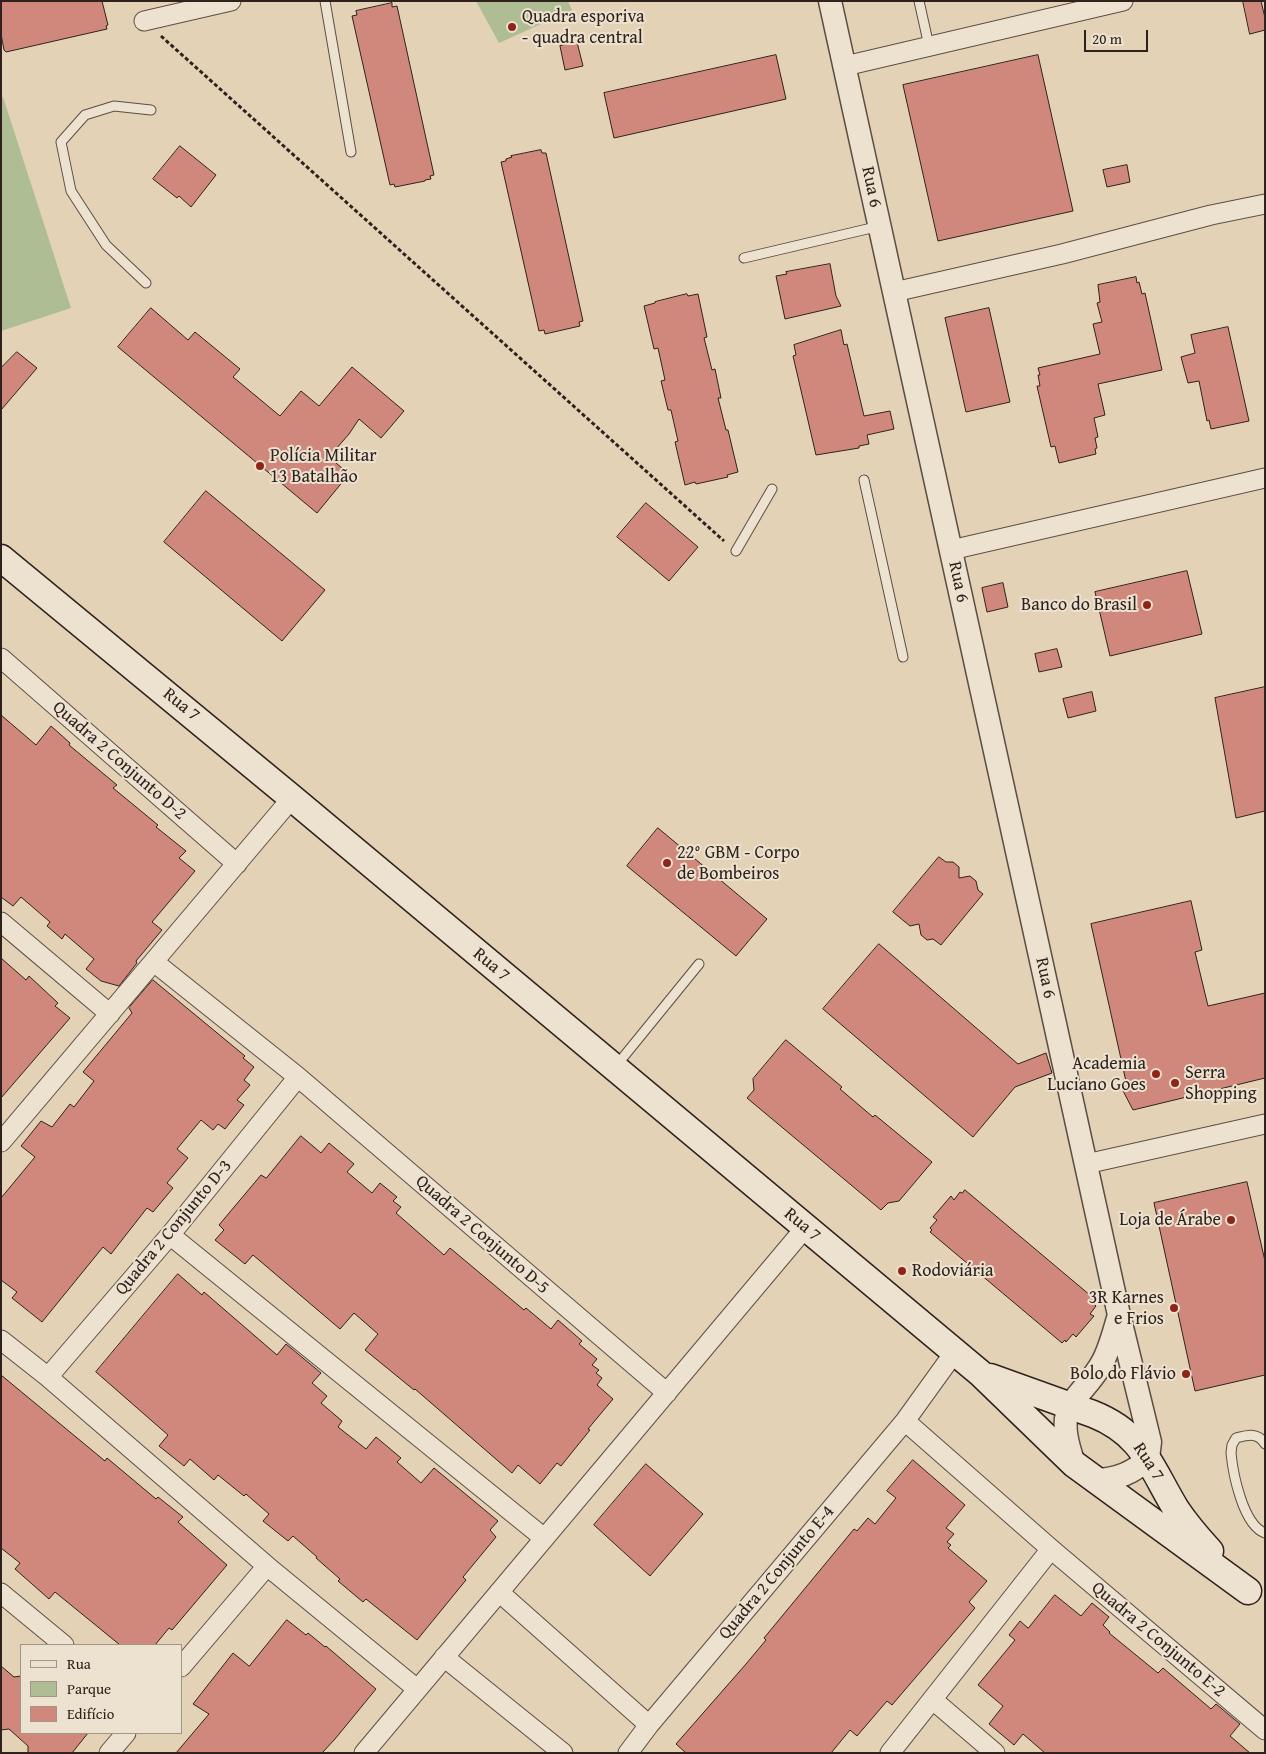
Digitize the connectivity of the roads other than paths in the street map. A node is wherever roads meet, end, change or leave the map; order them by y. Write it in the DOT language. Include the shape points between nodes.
graph roads {
  1 [pos="231,1"];
  2 [pos="325,1"];
  3 [pos="830,1"];
  4 [pos="919,1"];
  5 [pos="1123,1"];
  6 [pos="144,21"];
  7 [pos="929,46"];
  8 [pos="845,66"];
  9 [pos="151,110"];
  10 [pos="351,152"];
  11 [pos="1265,204"];
  12 [pos="880,226"];
  13 [pos="744,258"];
  14 [pos="146,283"];
  15 [pos="894,292"];
  16 [pos="1265,478"];
  17 [pos="864,480"];
  18 [pos="772,489"];
  19 [pos="951,550"];
  20 [pos="736,552"];
  21 [pos="1,558"];
  22 [pos="903,657"];
  23 [pos="1,658"];
  24 [pos="292,798"];
  25 [pos="237,864"];
  26 [pos="1,922"];
  27 [pos="154,962"];
  28 [pos="699,964"];
  29 [pos="110,1014"];
  30 [pos="614,1068"];
  31 [pos="298,1077"];
  32 [pos="1265,1124"];
  33 [pos="1,1142"];
  34 [pos="1086,1164"];
  35 [pos="806,1228"];
  36 [pos="170,1235"];
  37 [pos="1119,1315"];
  38 [pos="1,1340"];
  39 [pos="954,1353"];
  40 [pos="980,1374"];
  41 [pos="48,1377"];
  42 [pos="666,1393"];
  43 [pos="1070,1405"];
  44 [pos="904,1421"];
  45 [pos="1264,1440"];
  46 [pos="1148,1458"];
  47 [pos="1084,1472"];
  48 [pos="1265,1533"];
  49 [pos="544,1538"];
  50 [pos="1051,1549"];
  51 [pos="266,1566"];
  52 [pos="499,1592"];
  53 [pos="1,1593"];
  54 [pos="1256,1599"];
  55 [pos="63,1644"];
  56 [pos="444,1657"];
  57 [pos="182,1666"];
  58 [pos="417,1689"];
  59 [pos="933,1700"];
  60 [pos="649,1725"];
  61 [pos="1265,1730"];
  62 [pos="125,1734"];
  63 [pos="109,1753"];
  64 [pos="364,1753"];
  65 [pos="563,1753"];
  66 [pos="628,1753"];
  67 [pos="890,1753"];
  68 [pos="995,1753"];
  1 -- 6 [label="street"];
  2 -- 10 [label="lane"];
  3 -- 8 [label="street, Rua 6"];
  4 -- 7 [label="lane"];
  5 -- 7 [label="street"];
  7 -- 8 [label="street"];
  8 -- 12 [label="street, Rua 6"];
  9 -- 14 [label="lane" via="114,106 85,115 60,142 71,191 106,245"];
  11 -- 15 [label="street"];
  12 -- 13 [label="lane"];
  12 -- 15 [label="street, Rua 6"];
  15 -- 19 [label="street, Rua 6"];
  16 -- 19 [label="street"];
  17 -- 22 [label="lane"];
  18 -- 20 [label="lane"];
  19 -- 34 [label="street, Rua 6"];
  21 -- 24 [label="main road, Rua 7"];
  23 -- 25 [label="street, Quadra 2 Conjunto D-2"];
  24 -- 25 [label="street"];
  24 -- 30 [label="main road, Rua 7"];
  25 -- 27 [label="street"];
  26 -- 29 [label="street"];
  27 -- 29 [label="street"];
  27 -- 31 [label="street, Quadra 2 Conjunto D-5"];
  28 -- 30 [label="lane"];
  29 -- 33 [label="street"];
  30 -- 35 [label="main road, Rua 7"];
  31 -- 36 [label="street, Quadra 2 Conjunto D-3"];
  31 -- 42 [label="street, Quadra 2 Conjunto D-5"];
  32 -- 34 [label="street"];
  34 -- 37 [label="street, Rua 6"];
  35 -- 39 [label="main road, Rua 7"];
  35 -- 42 [label="street"];
  36 -- 41 [label="street, Quadra 2 Conjunto D-3"];
  36 -- 49 [label="street"];
  37 -- 43 [label="street, Rua 6" via="1102,1363"];
  37 -- 46 [label="street, Rua 6" via="1150,1442"];
  38 -- 41 [label="street"];
  39 -- 40 [label="main road, Rua 7"];
  39 -- 44 [label="street, Quadra 2 Conjunto E-4"];
  40 -- 43 [label="main road, Rua 7"];
  40 -- 47 [label="main road, Rua 7"];
  41 -- 51 [label="street"];
  42 -- 49 [label="street"];
  43 -- 46 [label="main road, Rua 7" via="1121,1428 1141,1446"];
  43 -- 47 [label="street" via="1066,1420 1068,1445"];
  44 -- 50 [label="street, Quadra 2 Conjunto E-2"];
  44 -- 60 [label="street, Quadra 2 Conjunto E-4"];
  45 -- 48 [label="lane" via="1256,1435 1236,1438 1230,1453 1249,1520"];
  46 -- 47 [label="street" via="1118,1478"];
  46 -- 54 [label="main road, Rua 7" via="1192,1532"];
  47 -- 54 [label="main road, Rua 7"];
  49 -- 52 [label="street"];
  50 -- 59 [label="street"];
  50 -- 61 [label="street, Quadra 2 Conjunto E-2"];
  51 -- 57 [label="street"];
  51 -- 58 [label="street"];
  52 -- 56 [label="street"];
  52 -- 60 [label="street"];
  53 -- 55 [label="street"];
  56 -- 58 [label="street"];
  56 -- 65 [label="street"];
  58 -- 64 [label="street"];
  59 -- 67 [label="street"];
  59 -- 68 [label="street"];
  60 -- 66 [label="street, Quadra 2 Conjunto E-4"];
  62 -- 63 [label="street"];
}
